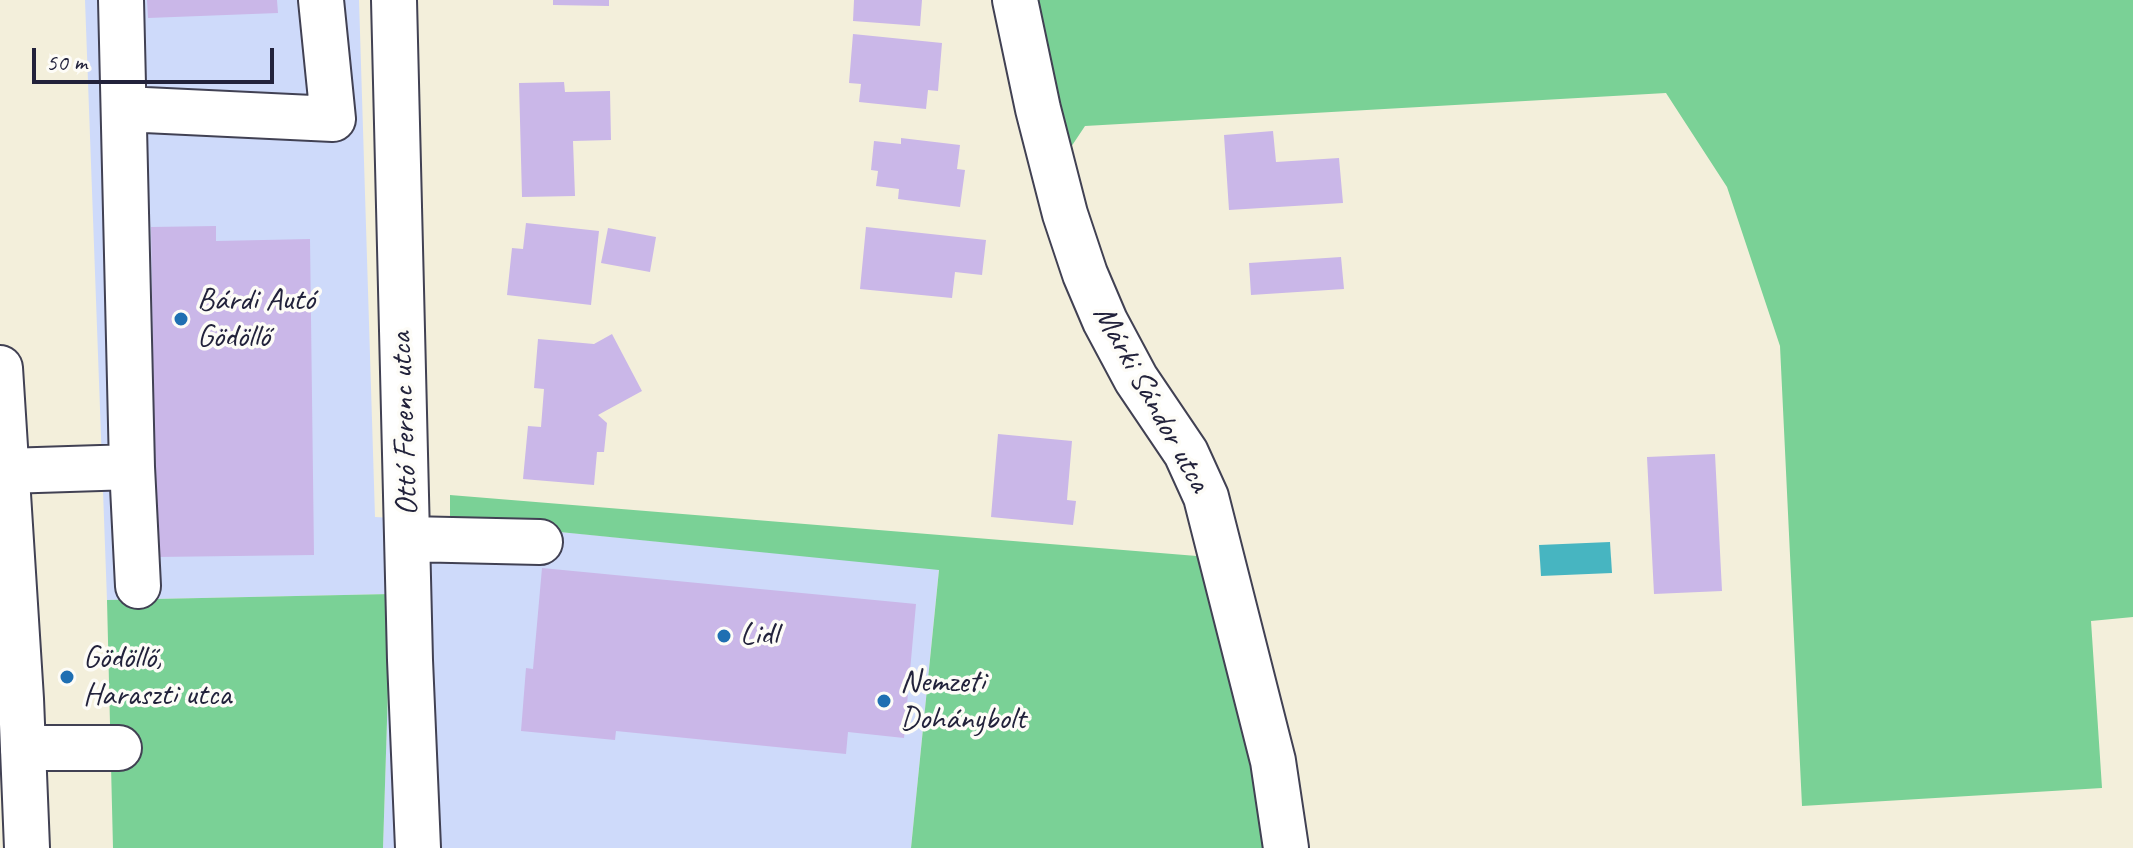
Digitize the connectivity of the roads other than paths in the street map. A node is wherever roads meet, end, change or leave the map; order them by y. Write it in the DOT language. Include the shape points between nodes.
graph roads {
  1 [pos="121,0"];
  2 [pos="321,0"];
  3 [pos="394,0"];
  4 [pos="1015,0"];
  5 [pos="124,109"];
  6 [pos="0,368"];
  7 [pos="132,467"];
  8 [pos="6,471"];
  9 [pos="408,539"];
  10 [pos="540,542"];
  11 [pos="138,586"];
  12 [pos="23,748"];
  13 [pos="119,748"];
  14 [pos="27,848"];
  15 [pos="418,848"];
  16 [pos="1286,848"];
  1 -- 5 [label="street"];
  2 -- 5 [label="street" via="333,119"];
  3 -- 9 [label="street, Ottó Ferenc utca"];
  4 -- 16 [label="street, Márki Sándor utca" via="1038,109 1085,274 1136,379 1186,453 1206,497 1273,761"];
  5 -- 7 [label="street"];
  6 -- 8 [label="street"];
  7 -- 8 [label="street"];
  7 -- 11 [label="street"];
  8 -- 12 [label="street"];
  9 -- 10 [label="street"];
  9 -- 15 [label="street, Ottó Ferenc utca"];
  12 -- 13 [label="street"];
  12 -- 14 [label="street"];
}
